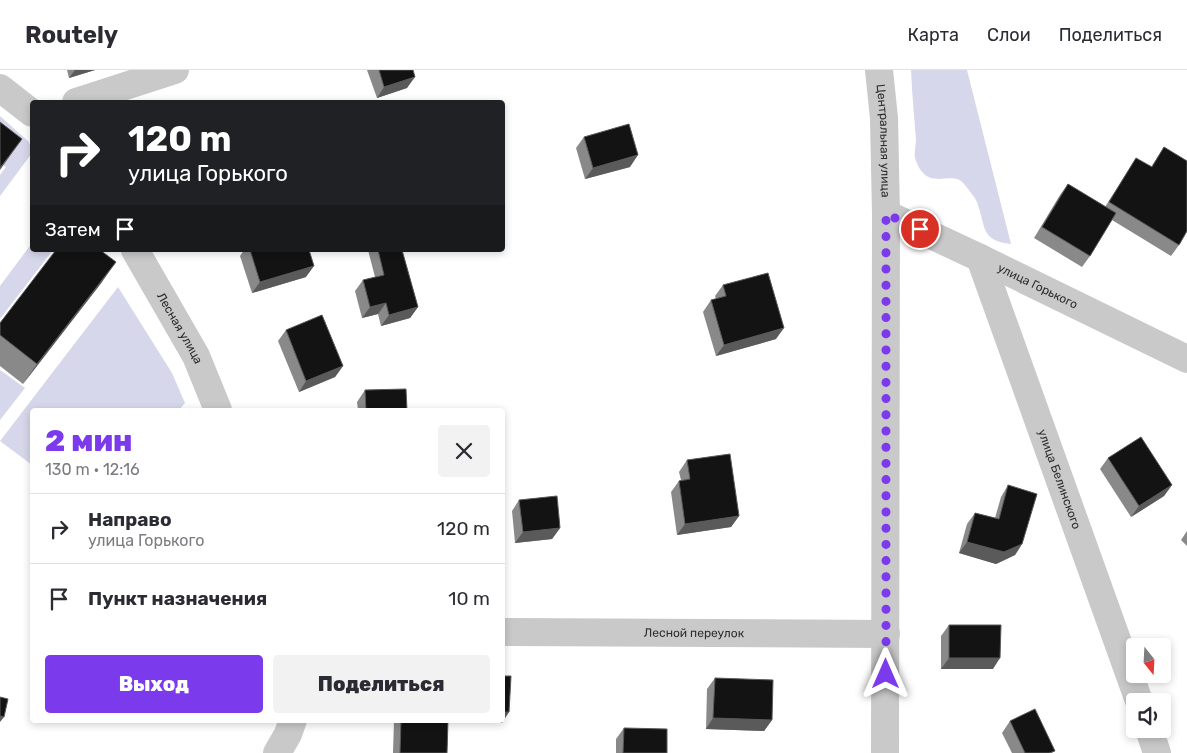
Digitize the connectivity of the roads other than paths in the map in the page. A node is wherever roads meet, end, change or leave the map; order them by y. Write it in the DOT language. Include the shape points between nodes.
graph roads {
  1 [pos="175,70"];
  2 [pos="879,70"];
  3 [pos="0,88"];
  4 [pos="82,100"];
  5 [pos="30,110"];
  6 [pos="886,214"];
  7 [pos="136,252"];
  8 [pos="980,258"];
  9 [pos="1187,359"];
  10 [pos="217,408"];
  11 [pos="505,632"];
  12 [pos="886,634"];
  13 [pos="1136,693"];
  14 [pos="293,723"];
  15 [pos="1152,738"];
  16 [pos="277,753"];
  17 [pos="886,753"];
  18 [pos="1158,753"];
  1 -- 4 [label="street"];
  2 -- 6 [label="street, Центральная улица" via="884,118"];
  3 -- 5 [label="street"];
  6 -- 8 [label="street, улица Горького"];
  6 -- 12 [label="street, Центральная улица"];
  7 -- 10 [label="street, Лесная улица" via="196,356"];
  8 -- 9 [label="street, улица Горького"];
  8 -- 13 [label="street, улица Белинского"];
  11 -- 12 [label="street, Лесной переулок"];
  12 -- 17 [label="street, Центральная улица"];
  14 -- 16 [label="street"];
  15 -- 18 [label="street"];
}
